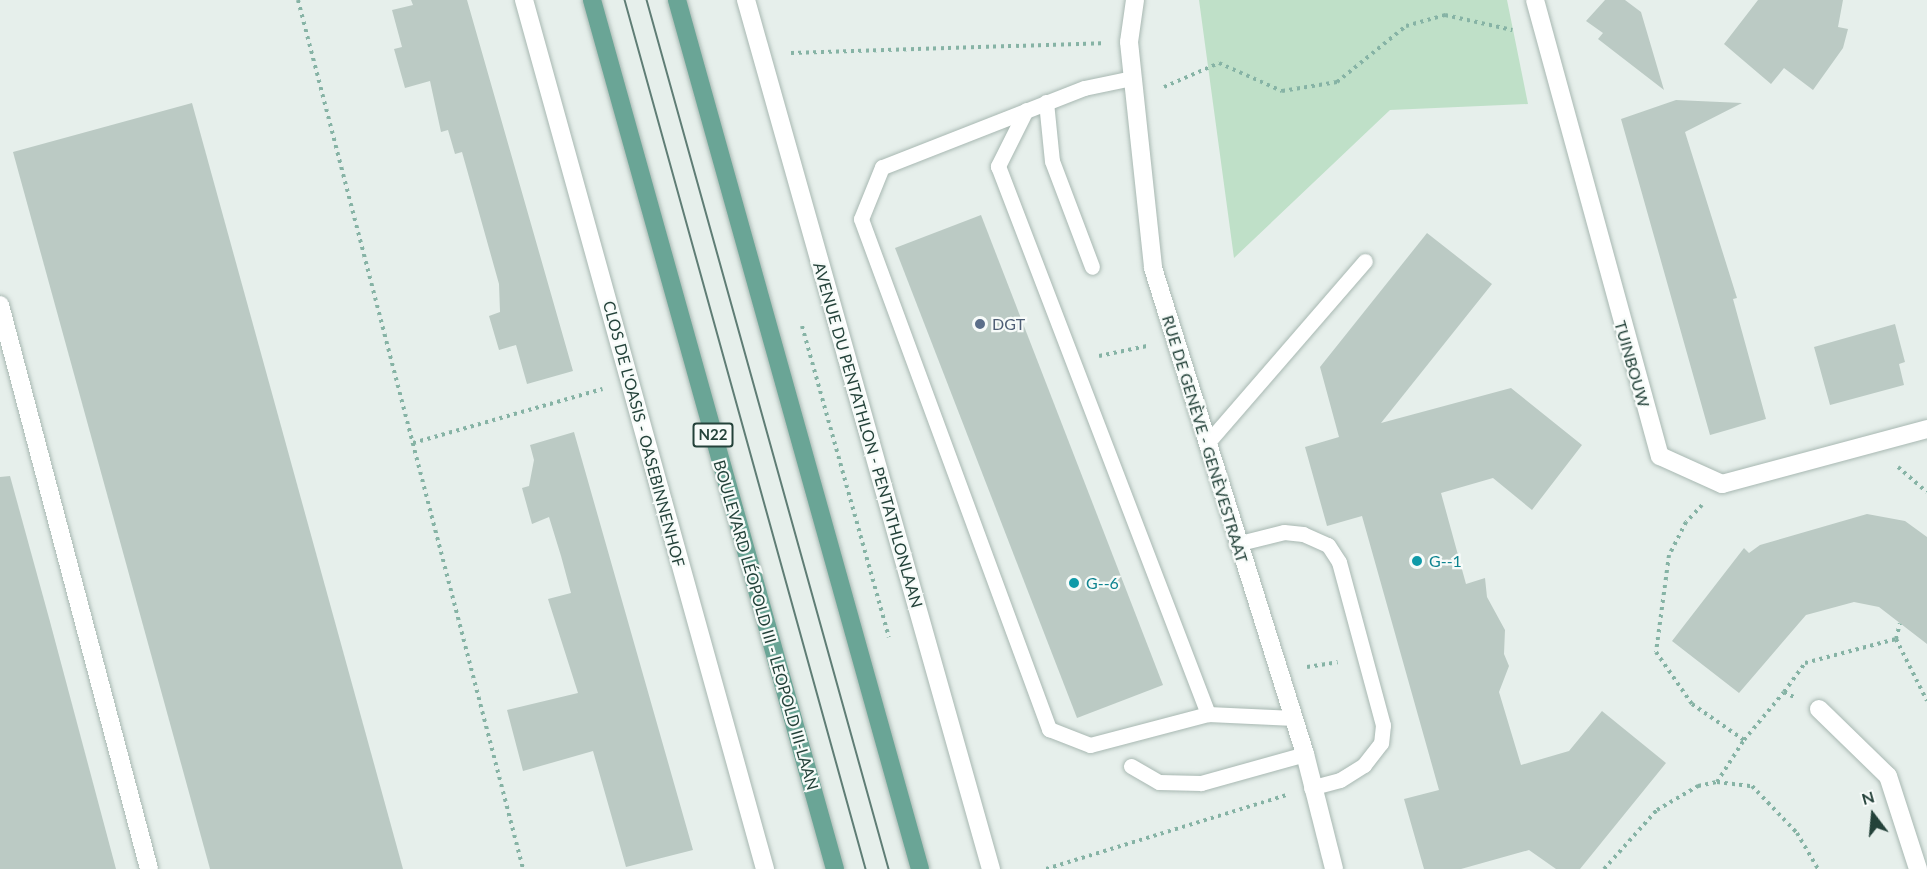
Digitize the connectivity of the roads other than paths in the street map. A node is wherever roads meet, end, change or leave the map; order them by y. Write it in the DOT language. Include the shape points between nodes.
graph roads {
  1 [pos="524,0"];
  2 [pos="592,0"];
  3 [pos="677,0"];
  4 [pos="746,0"];
  5 [pos="1135,0"];
  6 [pos="1535,0"];
  7 [pos="1132,78"];
  8 [pos="1046,102"];
  9 [pos="1026,110"];
  10 [pos="1365,261"];
  11 [pos="1092,267"];
  12 [pos="0,305"];
  13 [pos="1927,429"];
  14 [pos="1209,441"];
  15 [pos="1236,544"];
  16 [pos="1819,709"];
  17 [pos="1208,714"];
  18 [pos="1294,718"];
  19 [pos="1305,754"];
  20 [pos="1131,766"];
  21 [pos="1311,788"];
  22 [pos="149,869"];
  23 [pos="765,869"];
  24 [pos="835,869"];
  25 [pos="920,869"];
  26 [pos="991,869"];
  27 [pos="1334,869"];
  28 [pos="1918,869"];
  1 -- 23 [label="street, CLOS DE L'OASIS - OASEBINNENHOF"];
  2 -- 24 [label="main road, BOULEVARD LÉOPOLD III - LEOPOLD III-LAAN / N22"];
  3 -- 25 [label="main road"];
  4 -- 26 [label="street, AVENUE DU PENTATHLON - PENTATHLONLAAN"];
  5 -- 7 [label="street, RUE DE GENÈVE - GENÈVESTRAAT" via="1129,42"];
  6 -- 13 [label="street, TUINBOUW" via="1660,456 1722,484"];
  7 -- 8 [label="lane"];
  7 -- 14 [label="street, RUE DE GENÈVE - GENÈVESTRAAT" via="1153,268"];
  8 -- 9 [label="lane"];
  8 -- 11 [label="lane" via="1052,161"];
  9 -- 17 [label="lane" via="998,166"];
  9 -- 17 [label="lane" via="882,167 861,219 1048,729 1090,745"];
  10 -- 14 [label="lane"];
  12 -- 22 [label="street"];
  14 -- 15 [label="street, RUE DE GENÈVE - GENÈVESTRAAT"];
  15 -- 18 [label="street, RUE DE GENÈVE - GENÈVESTRAAT"];
  15 -- 21 [label="lane" via="1284,532 1303,534 1328,545 1339,562 1383,725 1382,743 1364,765 1340,780"];
  16 -- 28 [label="street" via="1888,776"];
  17 -- 18 [label="lane"];
  18 -- 19 [label="street, RUE DE GENÈVE - GENÈVESTRAAT"];
  19 -- 20 [label="lane" via="1201,783 1159,782"];
  19 -- 21 [label="street, RUE DE GENÈVE - GENÈVESTRAAT"];
  21 -- 27 [label="street, RUE DE GENÈVE - GENÈVESTRAAT"];
}
